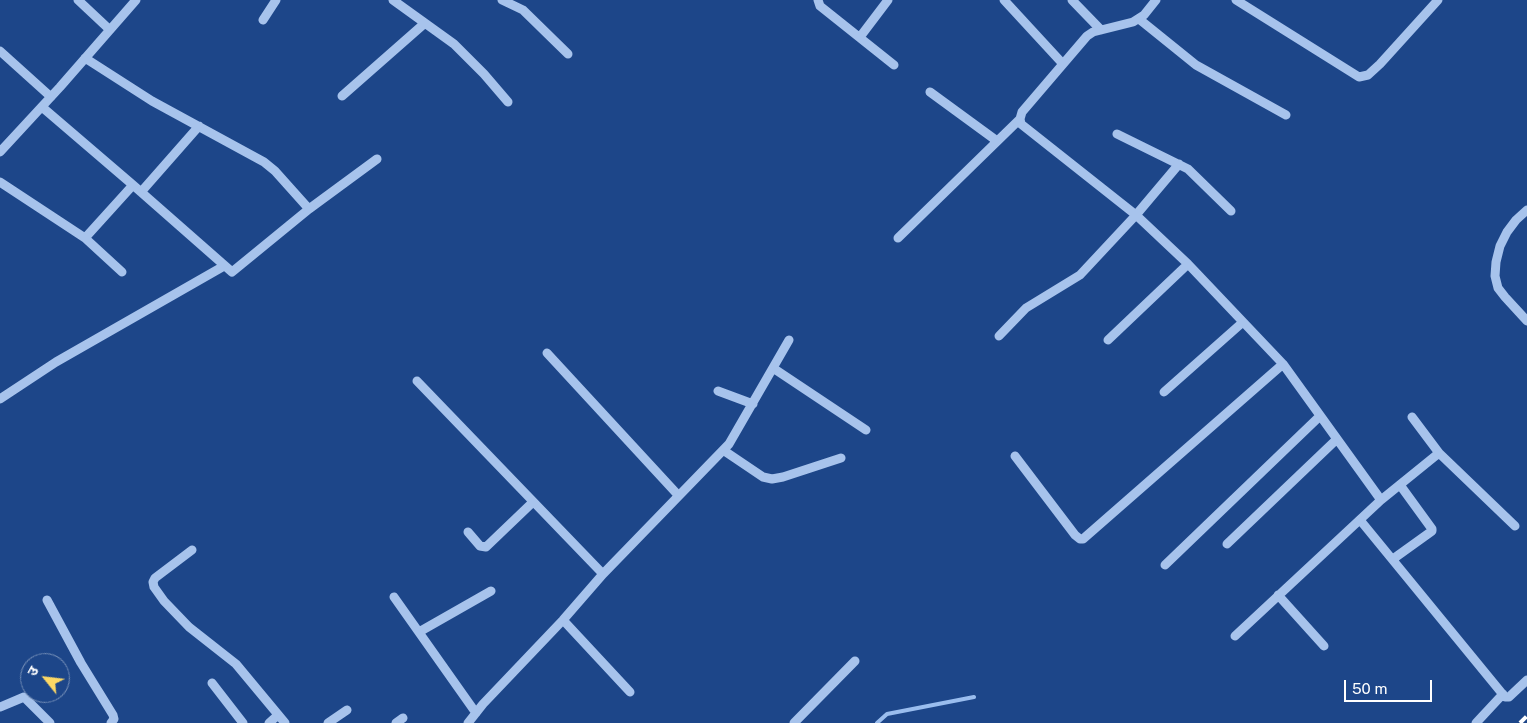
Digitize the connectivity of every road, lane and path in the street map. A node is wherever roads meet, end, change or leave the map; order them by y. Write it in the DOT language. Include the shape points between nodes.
graph roads {
  1 [pos="78,0"];
  2 [pos="136,0"];
  3 [pos="276,0"];
  4 [pos="393,0"];
  5 [pos="502,0"];
  6 [pos="818,0"];
  7 [pos="888,0"];
  8 [pos="1004,0"];
  9 [pos="1072,0"];
  10 [pos="1156,0"];
  11 [pos="1236,0"];
  12 [pos="1438,0"];
  13 [pos="1139,19"];
  14 [pos="263,20"];
  15 [pos="425,23"];
  16 [pos="110,30"];
  17 [pos="1100,30"];
  18 [pos="860,37"];
  19 [pos="0,51"];
  20 [pos="568,54"];
  21 [pos="85,58"];
  22 [pos="1063,64"];
  23 [pos="894,65"];
  24 [pos="930,92"];
  25 [pos="342,96"];
  26 [pos="51,97"];
  27 [pos="508,102"];
  28 [pos="42,108"];
  29 [pos="1286,115"];
  30 [pos="1020,118"];
  31 [pos="199,126"];
  32 [pos="1116,134"];
  33 [pos="997,141"];
  34 [pos="0,152"];
  35 [pos="377,160"];
  36 [pos="1179,164"];
  37 [pos="0,182"];
  38 [pos="133,185"];
  39 [pos="141,192"];
  40 [pos="309,209"];
  41 [pos="1527,210"];
  42 [pos="1232,211"];
  43 [pos="1136,215"];
  44 [pos="85,238"];
  45 [pos="898,238"];
  46 [pos="1188,264"];
  47 [pos="224,266"];
  48 [pos="122,272"];
  49 [pos="1527,321"];
  50 [pos="1243,322"];
  51 [pos="999,336"];
  52 [pos="789,340"];
  53 [pos="1108,340"];
  54 [pos="547,353"];
  55 [pos="1283,364"];
  56 [pos="773,368"];
  57 [pos="417,381"];
  58 [pos="718,391"];
  59 [pos="1164,392"];
  60 [pos="0,399"];
  61 [pos="753,404"];
  62 [pos="1320,416"];
  63 [pos="1412,417"];
  64 [pos="866,430"];
  65 [pos="1336,439"];
  66 [pos="723,450"];
  67 [pos="1439,454"];
  68 [pos="1015,456"];
  69 [pos="841,458"];
  70 [pos="1400,485"];
  71 [pos="678,495"];
  72 [pos="1381,500"];
  73 [pos="533,502"];
  74 [pos="1360,520"];
  75 [pos="1515,526"];
  76 [pos="468,532"];
  77 [pos="1227,544"];
  78 [pos="192,550"];
  79 [pos="1392,559"];
  80 [pos="1165,565"];
  81 [pos="603,574"];
  82 [pos="491,591"];
  83 [pos="1278,595"];
  84 [pos="394,596"];
  85 [pos="48,600"];
  86 [pos="563,620"];
  87 [pos="419,632"];
  88 [pos="1234,636"];
  89 [pos="1324,646"];
  90 [pos="855,660"];
  91 [pos="1527,680"];
  92 [pos="212,683"];
  93 [pos="630,692"];
  94 [pos="1503,694"];
  95 [pos="0,707"];
  96 [pos="347,710"];
  97 [pos="476,713"];
  98 [pos="278,715"];
  99 [pos="50,723"];
  100 [pos="111,723"];
  101 [pos="243,723"];
  102 [pos="268,723"];
  103 [pos="285,723"];
  104 [pos="328,723"];
  105 [pos="468,723"];
  106 [pos="794,723"];
  107 [pos="1476,723"];
  1 -- 16 [label="street"];
  2 -- 16 [label="street"];
  3 -- 14 [label="street"];
  4 -- 15 [label="street"];
  5 -- 20 [label="street" via="522,10"];
  6 -- 18 [label="street" via="820,6"];
  7 -- 18 [label="street"];
  8 -- 22 [label="street"];
  9 -- 17 [label="street"];
  10 -- 13 [label="street"];
  11 -- 12 [label="street" via="1359,77 1368,75 1380,64"];
  13 -- 17 [label="street"];
  13 -- 29 [label="street" via="1196,65"];
  15 -- 25 [label="street"];
  15 -- 27 [label="street" via="454,44"];
  16 -- 21 [label="street"];
  17 -- 22 [label="street" via="1087,36"];
  18 -- 23 [label="street"];
  19 -- 26 [label="street"];
  21 -- 26 [label="street"];
  21 -- 31 [label="street" via="152,101"];
  22 -- 30 [label="street"];
  24 -- 33 [label="street"];
  26 -- 28 [label="street"];
  28 -- 34 [label="street"];
  28 -- 38 [label="street"];
  30 -- 33 [label="street"];
  30 -- 43 [label="street" via="1021,124"];
  31 -- 39 [label="street"];
  31 -- 40 [label="street" via="270,166"];
  32 -- 36 [label="street"];
  33 -- 45 [label="street"];
  35 -- 40 [label="street"];
  36 -- 42 [label="street" via="1195,174"];
  36 -- 43 [label="street"];
  37 -- 44 [label="street"];
  38 -- 39 [label="street"];
  38 -- 44 [label="street"];
  39 -- 47 [label="street"];
  40 -- 47 [label="street" via="234,272"];
  41 -- 49 [label="street" via="1516,220 1500,246 1495,276 1498,288"];
  43 -- 46 [label="street"];
  43 -- 51 [label="street" via="1080,275 1026,308"];
  44 -- 48 [label="street"];
  46 -- 50 [label="street"];
  46 -- 53 [label="street"];
  47 -- 60 [label="street" via="56,362"];
  50 -- 55 [label="street"];
  50 -- 59 [label="street"];
  52 -- 56 [label="street"];
  54 -- 71 [label="street"];
  55 -- 62 [label="street"];
  55 -- 68 [label="street" via="1083,539 1075,535"];
  56 -- 61 [label="street"];
  56 -- 64 [label="street"];
  57 -- 73 [label="street"];
  58 -- 61 [label="street"];
  61 -- 66 [label="street"];
  62 -- 65 [label="street"];
  62 -- 80 [label="street"];
  63 -- 67 [label="street"];
  65 -- 72 [label="street"];
  65 -- 77 [label="street"];
  66 -- 69 [label="street" via="762,477 772,479"];
  66 -- 71 [label="street"];
  67 -- 70 [label="street"];
  67 -- 75 [label="street"];
  70 -- 72 [label="street"];
  70 -- 79 [label="street" via="1432,531"];
  71 -- 81 [label="street"];
  72 -- 74 [label="street"];
  73 -- 76 [label="street" via="486,546 480,546"];
  73 -- 81 [label="street"];
  74 -- 79 [label="street"];
  74 -- 83 [label="street"];
  78 -- 98 [label="street" via="155,578 154,587 190,627 236,664"];
  79 -- 94 [label="street"];
  81 -- 86 [label="street"];
  82 -- 87 [label="street"];
  83 -- 88 [label="street"];
  83 -- 89 [label="street"];
  84 -- 87 [label="street"];
  85 -- 100 [label="street" via="112,715"];
  86 -- 93 [label="street"];
  86 -- 97 [label="street"];
  87 -- 97 [label="street"];
  90 -- 106 [label="street"];
  91 -- 94 [label="street" via="1508,697"];
  92 -- 101 [label="street"];
  94 -- 107 [label="street"];
  95 -- 99 [label="street" via="24,697"];
  96 -- 104 [label="street"];
  97 -- 105 [label="street"];
  98 -- 102 [label="street"];
  98 -- 103 [label="street"];
}
